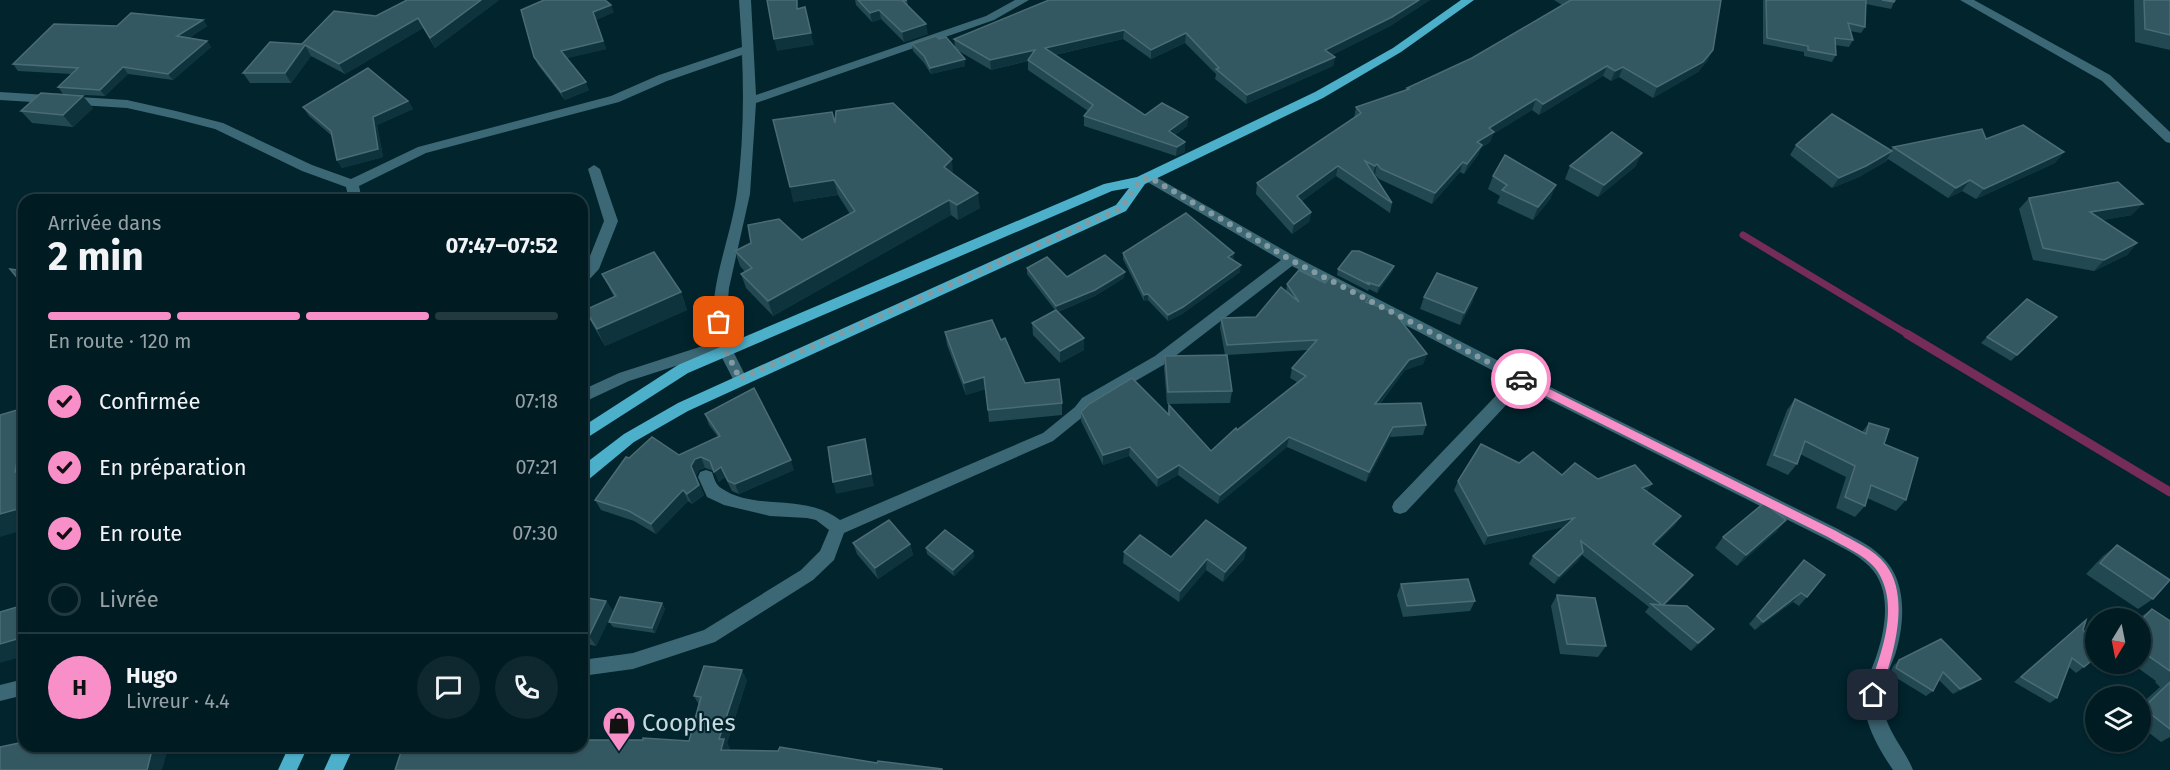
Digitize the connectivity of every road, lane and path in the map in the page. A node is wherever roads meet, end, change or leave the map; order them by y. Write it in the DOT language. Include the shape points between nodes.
graph roads {
  1 [pos="745,0"];
  2 [pos="1023,0"];
  3 [pos="1468,0"];
  4 [pos="1966,0"];
  5 [pos="747,49"];
  6 [pos="0,96"];
  7 [pos="750,101"];
  8 [pos="2170,140"];
  9 [pos="594,169"];
  10 [pos="1144,179"];
  11 [pos="352,184"];
  12 [pos="354,194"];
  13 [pos="1291,260"];
  14 [pos="588,273"];
  15 [pos="724,347"];
  16 [pos="740,379"];
  17 [pos="1521,379"];
  18 [pos="588,395"];
  19 [pos="588,431"];
  20 [pos="588,470"];
  21 [pos="706,477"];
  22 [pos="1400,507"];
  23 [pos="838,528"];
  24 [pos="588,667"];
  25 [pos="18,688"];
  26 [pos="0,693"];
  27 [pos="296,752"];
  28 [pos="342,752"];
  29 [pos="287,770"];
  30 [pos="333,770"];
  31 [pos="1904,770"];
  1 -- 5 [label="street"];
  2 -- 7 [label="street" via="990,18"];
  3 -- 10 [label="main road" via="1397,50 1319,95"];
  4 -- 8 [label="street" via="2106,78"];
  5 -- 7 [label="street"];
  5 -- 11 [label="street" via="615,99 422,150"];
  6 -- 11 [label="street" via="127,104 219,126 307,168"];
  7 -- 15 [label="street" via="743,194 722,288 719,322"];
  9 -- 14 [label="street" via="611,221"];
  10 -- 13 [label="street"];
  10 -- 15 [label="main road" via="1109,187"];
  10 -- 16 [label="main road" via="1121,208"];
  11 -- 12 [label="street"];
  13 -- 17 [label="street"];
  13 -- 23 [label="street" via="1160,360 1087,402 1048,437"];
  15 -- 16 [label="street"];
  15 -- 18 [label="street" via="624,377"];
  15 -- 19 [label="main road"];
  16 -- 20 [label="main road" via="629,438"];
  17 -- 22 [label="street"];
  17 -- 31 [label="street" via="1832,534 1869,556 1882,569 1894,609 1888,649 1873,695 1877,719"];
  21 -- 23 [label="street" via="713,492 730,500 770,509 807,511 821,515"];
  23 -- 24 [label="street" via="828,555 807,575 709,636 633,661"];
  25 -- 26 [label="street"];
  27 -- 29 [label="main road"];
  28 -- 30 [label="main road"];
}
